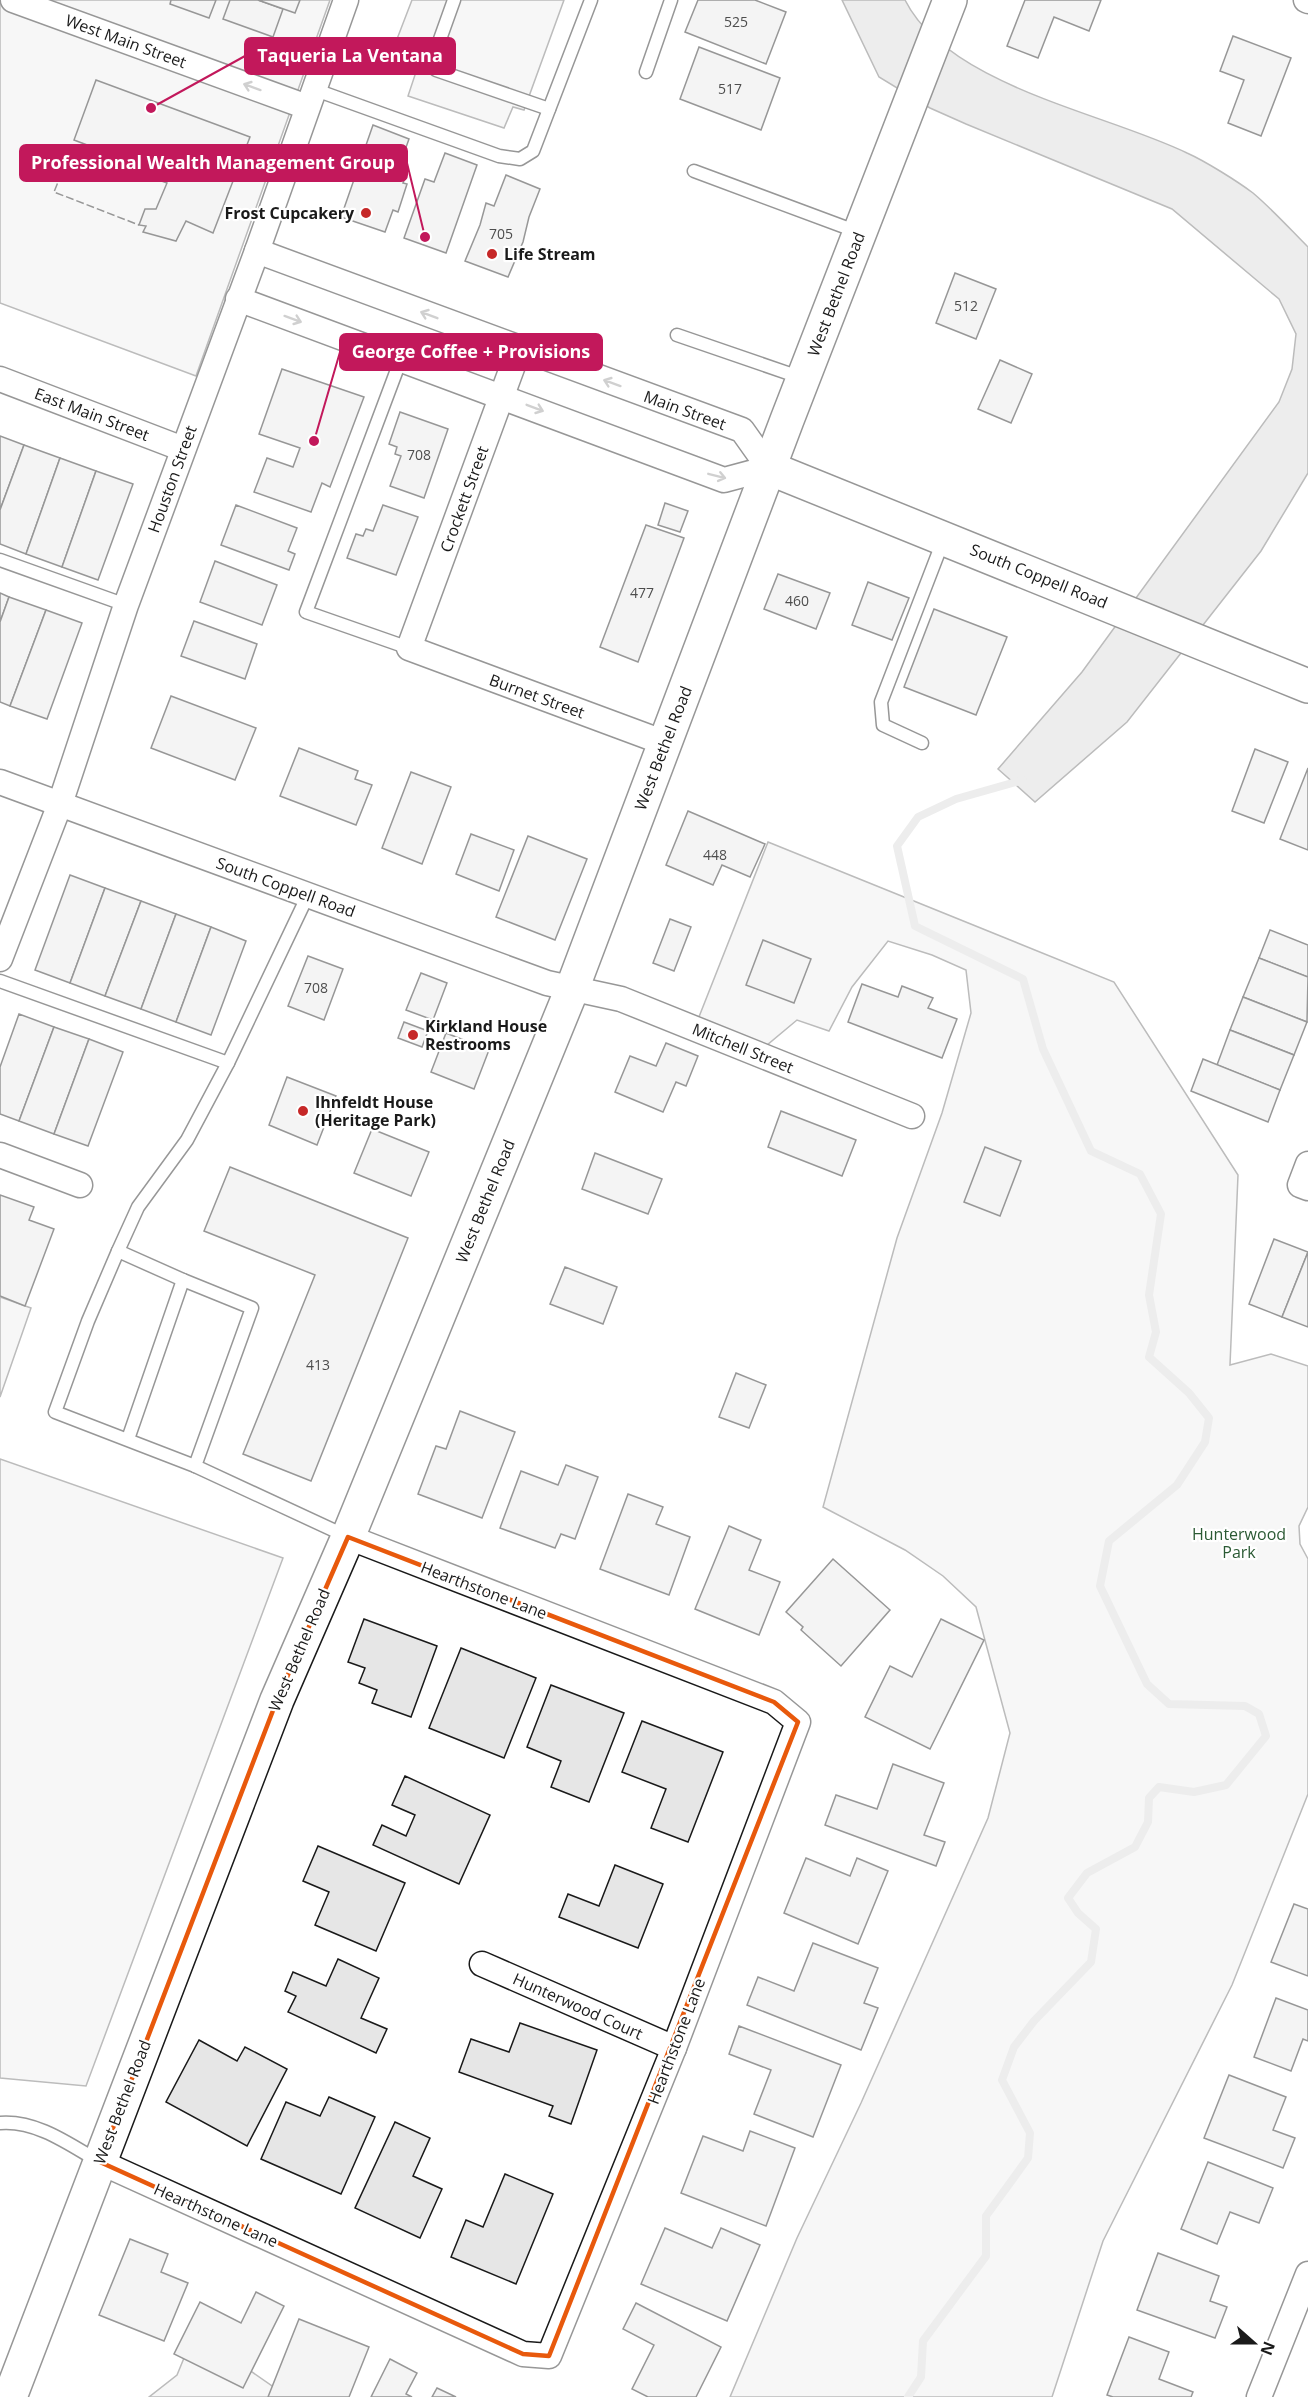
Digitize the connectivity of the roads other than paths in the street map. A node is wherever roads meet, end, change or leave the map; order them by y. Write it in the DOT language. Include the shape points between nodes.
graph roads {
  1 [pos="13,0"];
  2 [pos="346,0"];
  3 [pos="454,0"];
  4 [pos="591,0"];
  5 [pos="670,0"];
  6 [pos="944,14"];
  7 [pos="646,72"];
  8 [pos="310,98"];
  9 [pos="549,109"];
  10 [pos="694,171"];
  11 [pos="860,233"];
  12 [pos="257,251"];
  13 [pos="238,299"];
  14 [pos="677,335"];
  15 [pos="519,349"];
  16 [pos="401,359"];
  17 [pos="803,378"];
  18 [pos="0,380"];
  19 [pos="501,396"];
  20 [pos="183,448"];
  21 [pos="770,468"];
  22 [pos="944,538"];
  23 [pos="0,560"];
  24 [pos="126,605"];
  25 [pos="409,648"];
  26 [pos="1308,686"];
  27 [pos="665,743"];
  28 [pos="922,743"];
  29 [pos="0,782"];
  30 [pos="60,804"];
  31 [pos="308,896"];
  32 [pos="0,959"];
  33 [pos="0,981"];
  34 [pos="572,989"];
  35 [pos="228,1063"];
  36 [pos="912,1116"];
  37 [pos="0,1155"];
  38 [pos="80,1185"];
  39 [pos="118,1251"];
  40 [pos="183,1281"];
  41 [pos="128,1439"];
  42 [pos="195,1466"];
  43 [pos="348,1537"];
  44 [pos="482,1964"];
  45 [pos="674,2048"];
  46 [pos="0,2123"];
  47 [pos="99,2162"];
  48 [pos="1308,2274"];
  49 [pos="10,2397"];
  50 [pos="1259,2397"];
  8 -- 1 [label="street, West Main Street, one-way"];
  2 -- 8 [label="street, Houston Street"];
  3 -- 9 [label="lane" via="434,56 436,70"];
  4 -- 9 [label="lane"];
  5 -- 7 [label="lane"];
  6 -- 11 [label="main road, West Bethel Road"];
  8 -- 9 [label="lane" via="520,159 533,151"];
  8 -- 12 [label="street, Houston Street"];
  10 -- 11 [label="lane"];
  11 -- 17 [label="main road, West Bethel Road"];
  12 -- 13 [label="street, Houston Street"];
  15 -- 12 [label="street, Main Street, one-way"];
  13 -- 16 [label="street, one-way"];
  13 -- 20 [label="street, Houston Street"];
  14 -- 17 [label="lane"];
  15 -- 19 [label="street, Crockett Street"];
  21 -- 15 [label="street, Main Street, one-way" via="742,430"];
  16 -- 19 [label="street"];
  16 -- 25 [label="lane" via="306,612"];
  17 -- 21 [label="main road, West Bethel Road"];
  18 -- 20 [label="street, East Main Street"];
  19 -- 21 [label="street, one-way" via="724,480"];
  19 -- 25 [label="street, Crockett Street"];
  20 -- 24 [label="street, Houston Street"];
  21 -- 22 [label="main road, South Coppell Road"];
  21 -- 27 [label="main road, West Bethel Road"];
  22 -- 26 [label="main road, South Coppell Road"];
  22 -- 28 [label="lane" via="880,702 883,725"];
  23 -- 24 [label="lane"];
  24 -- 30 [label="street, Houston Street"];
  25 -- 27 [label="street, Burnet Street"];
  27 -- 34 [label="main road, West Bethel Road"];
  29 -- 30 [label="street, South Coppell Road"];
  30 -- 31 [label="street, South Coppell Road"];
  30 -- 32 [label="street, Houston Street"];
  31 -- 34 [label="street, South Coppell Road"];
  31 -- 35 [label="lane"];
  33 -- 35 [label="lane"];
  34 -- 36 [label="street, Mitchell Street" via="621,999"];
  34 -- 43 [label="main road, West Bethel Road"];
  35 -- 39 [label="lane" via="187,1140 138,1207"];
  37 -- 38 [label="street"];
  39 -- 40 [label="lane"];
  39 -- 41 [label="lane" via="55,1412"];
  40 -- 41 [label="lane"];
  40 -- 42 [label="lane" via="252,1308"];
  41 -- 42 [label="lane"];
  42 -- 43 [label="lane"];
  43 -- 45 [label="street, Hearthstone Lane" via="774,1702 798,1722"];
  43 -- 47 [label="main road, West Bethel Road" via="277,1700"];
  44 -- 45 [label="street, Hunterwood Court"];
  45 -- 47 [label="street, Hearthstone Lane" via="549,2356 524,2354"];
  46 -- 47 [label="lane" via="16,2122 54,2135"];
  47 -- 49 [label="main road, West Bethel Road"];
  48 -- 50 [label="street"];
}
